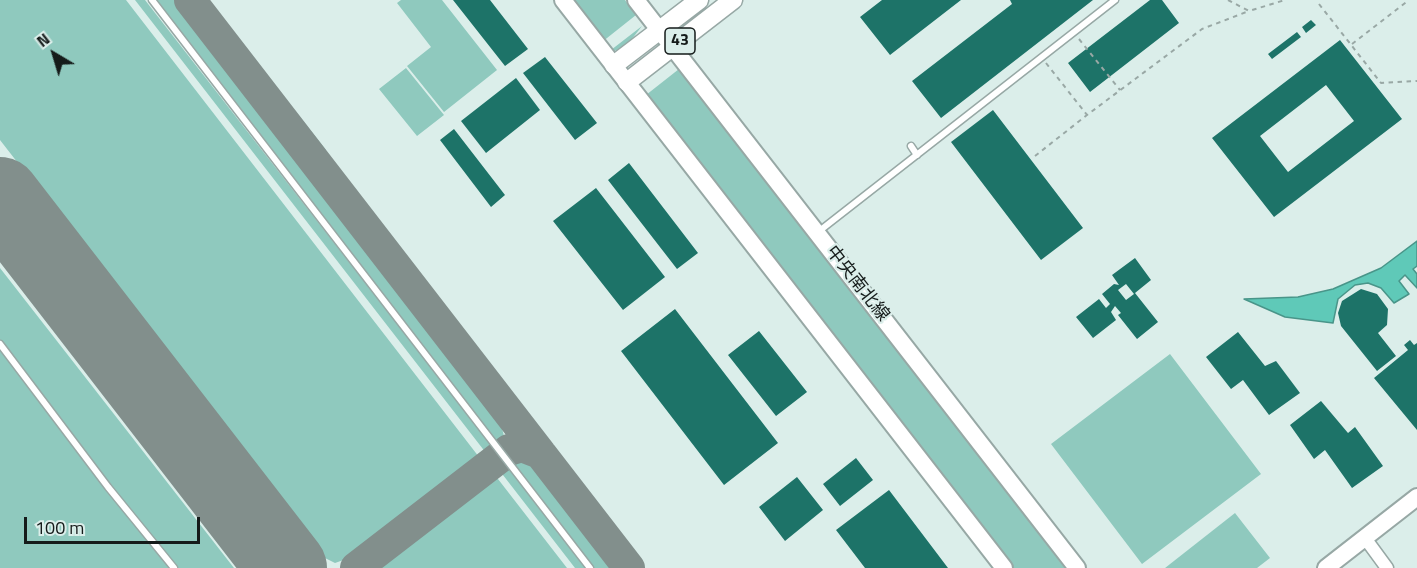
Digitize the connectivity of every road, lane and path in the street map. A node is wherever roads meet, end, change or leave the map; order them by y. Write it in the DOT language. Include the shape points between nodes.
graph roads {
  1 [pos="152,0"];
  2 [pos="563,0"];
  3 [pos="636,0"];
  4 [pos="699,0"];
  5 [pos="733,0"];
  6 [pos="1115,0"];
  7 [pos="1228,0"];
  8 [pos="1285,0"];
  9 [pos="1409,0"];
  10 [pos="1319,4"];
  11 [pos="1250,11"];
  12 [pos="659,30"];
  13 [pos="1073,32"];
  14 [pos="1351,45"];
  15 [pos="672,47"];
  16 [pos="1042,57"];
  17 [pos="614,65"];
  18 [pos="1417,81"];
  19 [pos="627,82"];
  20 [pos="1120,90"];
  21 [pos="1087,115"];
  22 [pos="910,146"];
  23 [pos="917,155"];
  24 [pos="1035,156"];
  25 [pos="818,233"];
  26 [pos="0,344"];
  27 [pos="1417,497"];
  28 [pos="1365,538"];
  29 [pos="174,568"];
  30 [pos="590,568"];
  31 [pos="1004,568"];
  32 [pos="1077,568"];
  33 [pos="1326,568"];
  34 [pos="1388,568"];
  1 -- 30 [label="lane"];
  2 -- 17 [label="main road"];
  3 -- 12 [label="main road, 中央南北線"];
  4 -- 12 [label="main road, 43"];
  5 -- 15 [label="main road, 43"];
  6 -- 13 [label="lane"];
  7 -- 11 [label="path"];
  8 -- 11 [label="path"];
  9 -- 14 [label="path"];
  10 -- 14 [label="path"];
  11 -- 20 [label="path" via="1202,28"];
  12 -- 15 [label="main road, 中央南北線"];
  12 -- 17 [label="main road, 43"];
  13 -- 16 [label="lane"];
  13 -- 20 [label="path"];
  14 -- 18 [label="path" via="1381,83"];
  15 -- 19 [label="main road, 43"];
  15 -- 25 [label="main road, 中央南北線"];
  16 -- 21 [label="path"];
  16 -- 23 [label="lane"];
  17 -- 19 [label="main road"];
  19 -- 31 [label="main road"];
  20 -- 21 [label="path"];
  21 -- 24 [label="path"];
  22 -- 23 [label="lane"];
  23 -- 25 [label="lane"];
  25 -- 32 [label="main road, 中央南北線"];
  26 -- 29 [label="lane" via="108,488"];
  27 -- 28 [label="main road"];
  28 -- 33 [label="main road"];
  28 -- 34 [label="street"];
}
